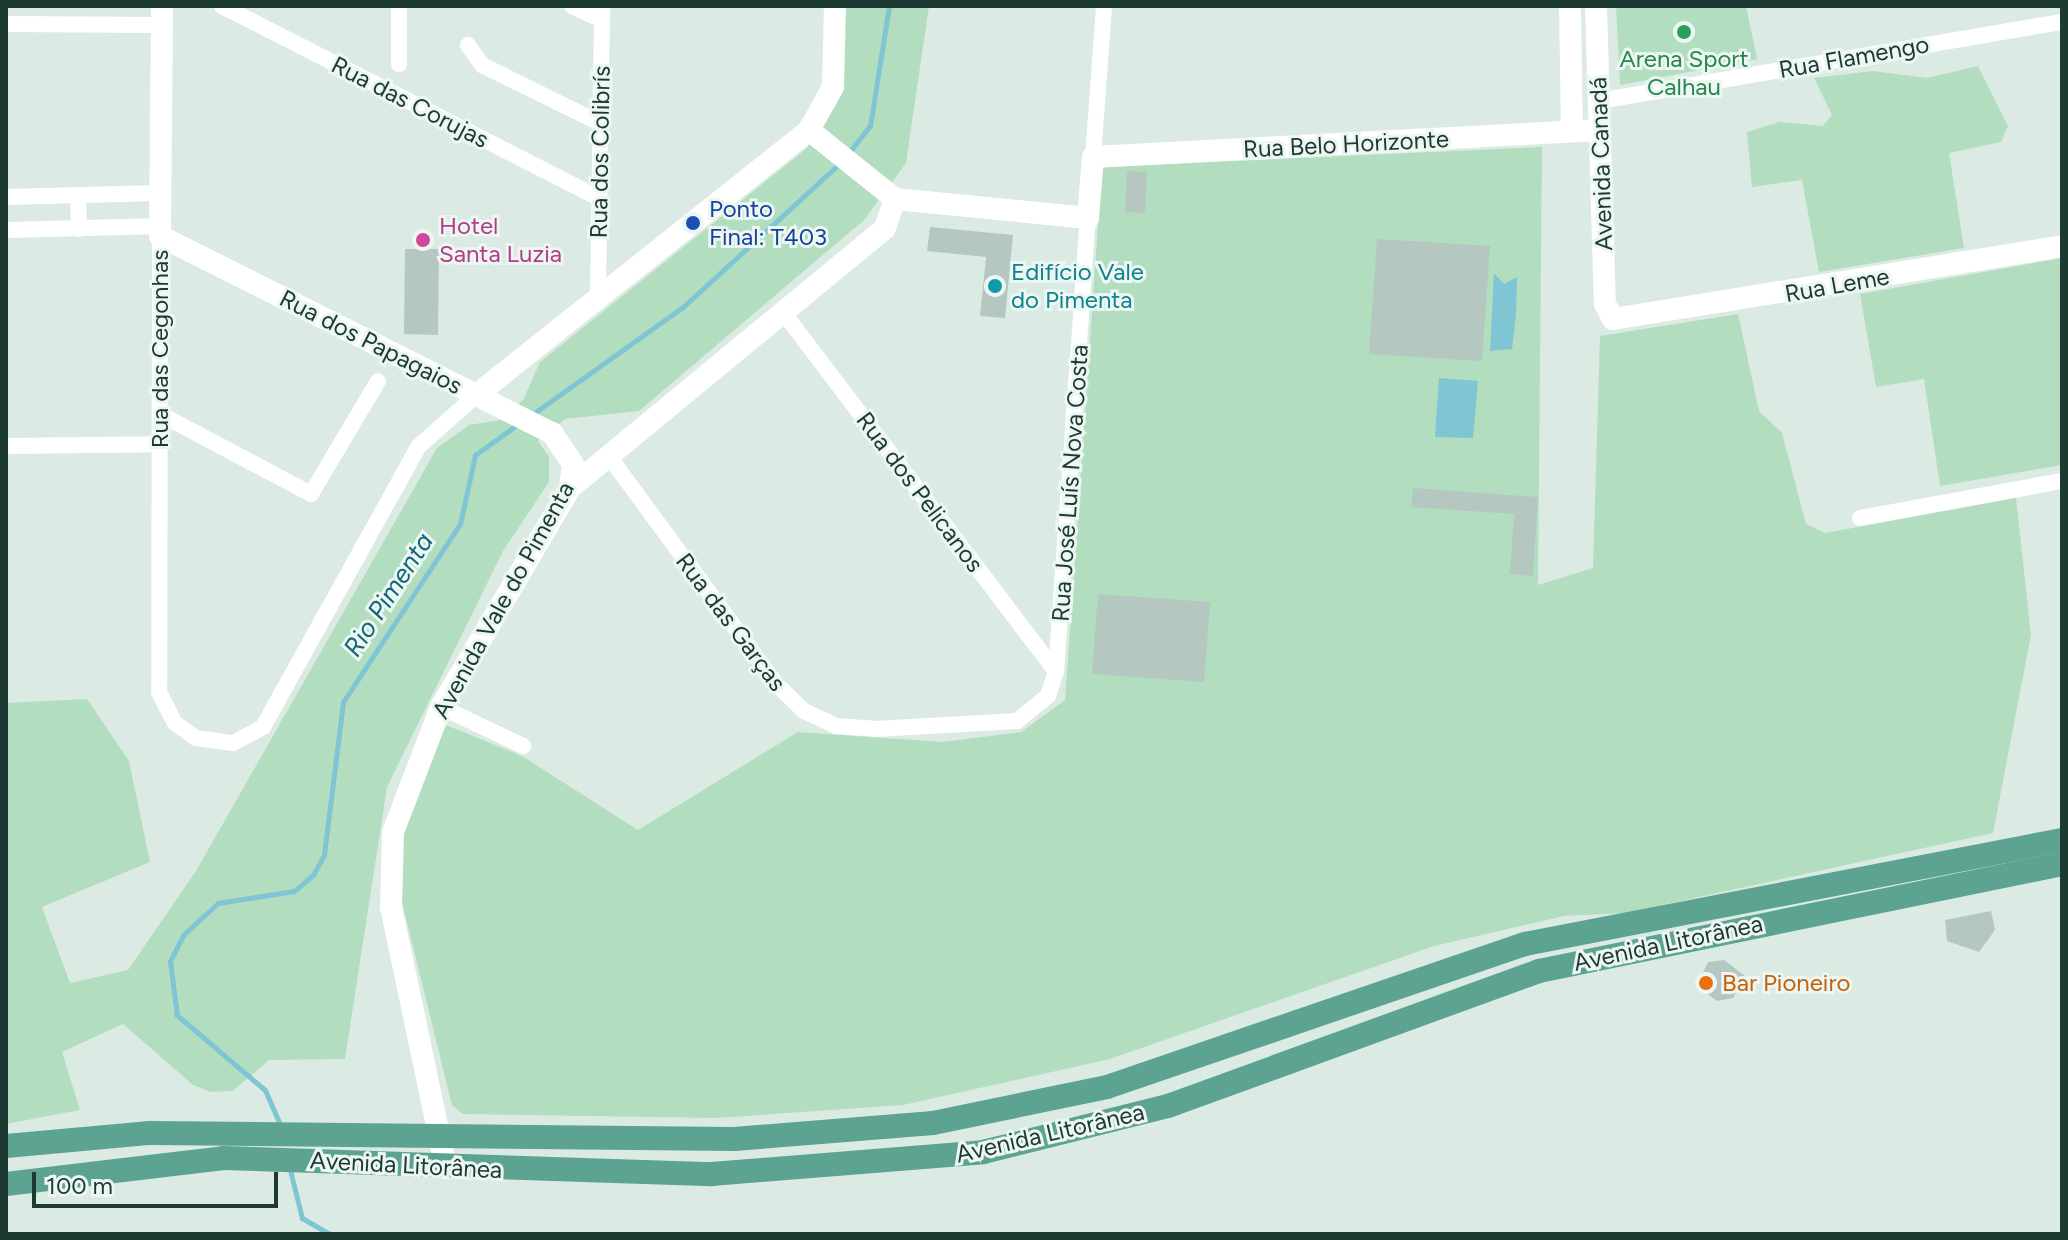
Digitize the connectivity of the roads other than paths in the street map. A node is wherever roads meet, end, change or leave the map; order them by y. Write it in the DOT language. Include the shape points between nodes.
graph roads {
  1 [pos="222,6"];
  2 [pos="399,6"];
  3 [pos="572,6"];
  4 [pos="835,6"];
  5 [pos="1104,6"];
  6 [pos="1570,6"];
  7 [pos="1596,6"];
  8 [pos="602,13"];
  9 [pos="162,15"];
  10 [pos="2062,22"];
  11 [pos="6,24"];
  12 [pos="468,45"];
  13 [pos="399,64"];
  14 [pos="1599,101"];
  15 [pos="600,123"];
  16 [pos="1600,130"];
  17 [pos="1572,131"];
  18 [pos="818,137"];
  19 [pos="1093,157"];
  20 [pos="160,193"];
  21 [pos="6,197"];
  22 [pos="78,197"];
  23 [pos="599,198"];
  24 [pos="895,199"];
  25 [pos="1088,218"];
  26 [pos="79,229"];
  27 [pos="6,230"];
  28 [pos="160,231"];
  29 [pos="2062,246"];
  30 [pos="598,298"];
  31 [pos="783,312"];
  32 [pos="1613,319"];
  33 [pos="378,381"];
  34 [pos="480,392"];
  35 [pos="160,414"];
  36 [pos="159,444"];
  37 [pos="6,446"];
  38 [pos="608,455"];
  39 [pos="572,460"];
  40 [pos="2062,481"];
  41 [pos="570,488"];
  42 [pos="1860,518"];
  43 [pos="1056,672"];
  44 [pos="441,707"];
  45 [pos="523,746"];
  46 [pos="2062,840"];
  47 [pos="2062,864"];
  48 [pos="1638,920"];
  49 [pos="1525,944"];
  50 [pos="1585,960"];
  51 [pos="1473,992"];
  52 [pos="437,1135"];
  53 [pos="6,1146"];
  54 [pos="446,1168"];
  55 [pos="6,1184"];
  1 -- 23 [label="street, Rua das Corujas"];
  2 -- 13 [label="street"];
  3 -- 8 [label="street"];
  4 -- 18 [label="street" via="833,87"];
  5 -- 19 [label="street, Rua José Luís Nova Costa"];
  6 -- 17 [label="street, Avenida Canadá"];
  7 -- 14 [label="street, Avenida Canadá"];
  8 -- 15 [label="street, Rua dos Colibrís"];
  9 -- 11 [label="street"];
  9 -- 20 [label="street, Rua das Cegonhas"];
  10 -- 14 [label="street, Rua Flamengo"];
  12 -- 15 [label="street" via="482,65"];
  14 -- 16 [label="street, Avenida Canadá"];
  15 -- 23 [label="street, Rua dos Colibrís"];
  16 -- 17 [label="street, Rua Belo Horizonte"];
  16 -- 32 [label="street, Avenida Canadá" via="1605,304"];
  17 -- 19 [label="street, Rua Belo Horizonte"];
  18 -- 24 [label="street"];
  18 -- 30 [label="street"];
  19 -- 25 [label="street, Rua José Luís Nova Costa"];
  20 -- 22 [label="street"];
  20 -- 28 [label="street, Rua das Cegonhas"];
  21 -- 22 [label="street"];
  22 -- 26 [label="street"];
  23 -- 30 [label="street, Rua dos Colibrís"];
  24 -- 25 [label="street"];
  24 -- 31 [label="street" via="885,228"];
  25 -- 43 [label="street, Rua José Luís Nova Costa"];
  26 -- 27 [label="street"];
  26 -- 28 [label="street"];
  28 -- 34 [label="street, Rua dos Papagaios"];
  28 -- 35 [label="street, Rua das Cegonhas"];
  29 -- 32 [label="street, Rua Leme"];
  30 -- 34 [label="street"];
  31 -- 38 [label="street"];
  31 -- 43 [label="street, Rua dos Pelicanos"];
  33 -- 35 [label="street" via="311,494"];
  34 -- 36 [label="street, Rua das Cegonhas" via="419,446 263,727 233,743 205,741 175,723 159,692"];
  34 -- 39 [label="street, Rua dos Papagaios" via="552,433"];
  35 -- 36 [label="street, Rua das Cegonhas"];
  36 -- 37 [label="street"];
  38 -- 39 [label="street, Avenida Vale do Pimenta"];
  38 -- 41 [label="street"];
  38 -- 43 [label="street, Rua das Garças" via="776,684 818,720 937,730 1017,721 1048,696"];
  39 -- 41 [label="street, Avenida Vale do Pimenta"];
  40 -- 42 [label="street"];
  41 -- 44 [label="street, Avenida Vale do Pimenta"];
  44 -- 45 [label="street"];
  44 -- 52 [label="street, Avenida Vale do Pimenta" via="397,814 388,885"];
  46 -- 48 [label="main road, Avenida Litorânea"];
  47 -- 50 [label="main road, Avenida Litorânea"];
  48 -- 49 [label="main road, Avenida Litorânea"];
  48 -- 50 [label="main road" via="1581,939 1575,951"];
  49 -- 51 [label="main road" via="1533,963"];
  49 -- 52 [label="main road, Avenida Litorânea" via="1107,1087 993,1114 734,1139"];
  50 -- 51 [label="main road, Avenida Litorânea"];
  51 -- 54 [label="main road, Avenida Litorânea" via="1168,1106 983,1152 764,1173"];
  52 -- 53 [label="main road, Avenida Litorânea" via="247,1133"];
  52 -- 54 [label="street, Avenida Vale do Pimenta"];
  54 -- 55 [label="main road, Avenida Litorânea" via="247,1158"];
}
